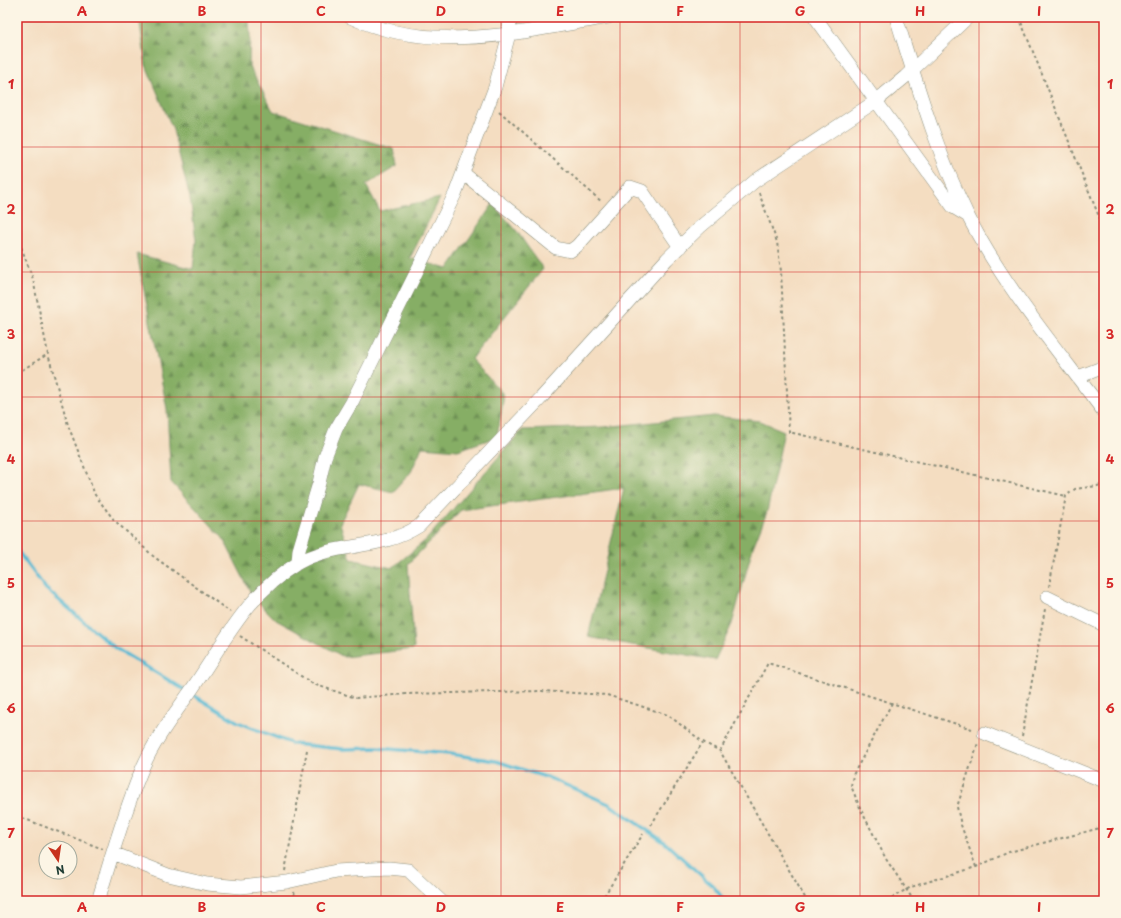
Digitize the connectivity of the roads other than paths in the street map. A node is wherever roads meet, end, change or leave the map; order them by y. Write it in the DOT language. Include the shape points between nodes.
graph roads {
  1 [pos="350,17"];
  2 [pos="510,17"];
  3 [pos="608,17"];
  4 [pos="815,17"];
  5 [pos="896,17"];
  6 [pos="968,17"];
  7 [pos="509,34"];
  8 [pos="913,70"];
  9 [pos="876,102"];
  10 [pos="463,173"];
  11 [pos="968,216"];
  12 [pos="680,247"];
  13 [pos="1104,367"];
  14 [pos="1078,377"];
  15 [pos="1104,412"];
  16 [pos="298,563"];
  17 [pos="1048,598"];
  18 [pos="1104,625"];
  19 [pos="983,733"];
  20 [pos="1104,782"];
  21 [pos="113,853"];
  22 [pos="98,901"];
  23 [pos="441,901"];
  1 -- 7 [label="street" via="388,31 437,38"];
  2 -- 7 [label="street"];
  3 -- 7 [label="street"];
  4 -- 9 [label="street"];
  5 -- 8 [label="street"];
  6 -- 8 [label="street"];
  7 -- 10 [label="street" via="489,102"];
  8 -- 9 [label="street"];
  8 -- 11 [label="street" via="949,173"];
  9 -- 11 [label="street" via="953,207"];
  9 -- 12 [label="street" via="755,181"];
  10 -- 12 [label="street" via="556,248 570,251 577,246 630,187 642,191"];
  10 -- 16 [label="street" via="419,268 336,429 325,457 299,550"];
  11 -- 14 [label="street" via="1007,280"];
  12 -- 16 [label="street" via="419,526 382,543 336,549"];
  13 -- 14 [label="street"];
  14 -- 15 [label="street"];
  16 -- 21 [label="street" via="260,592 233,625 154,745 140,774"];
  17 -- 18 [label="street"];
  19 -- 20 [label="street"];
  21 -- 22 [label="street"];
  21 -- 23 [label="street" via="168,875 207,884 242,887 287,882 336,871 389,868 408,870"];
}
